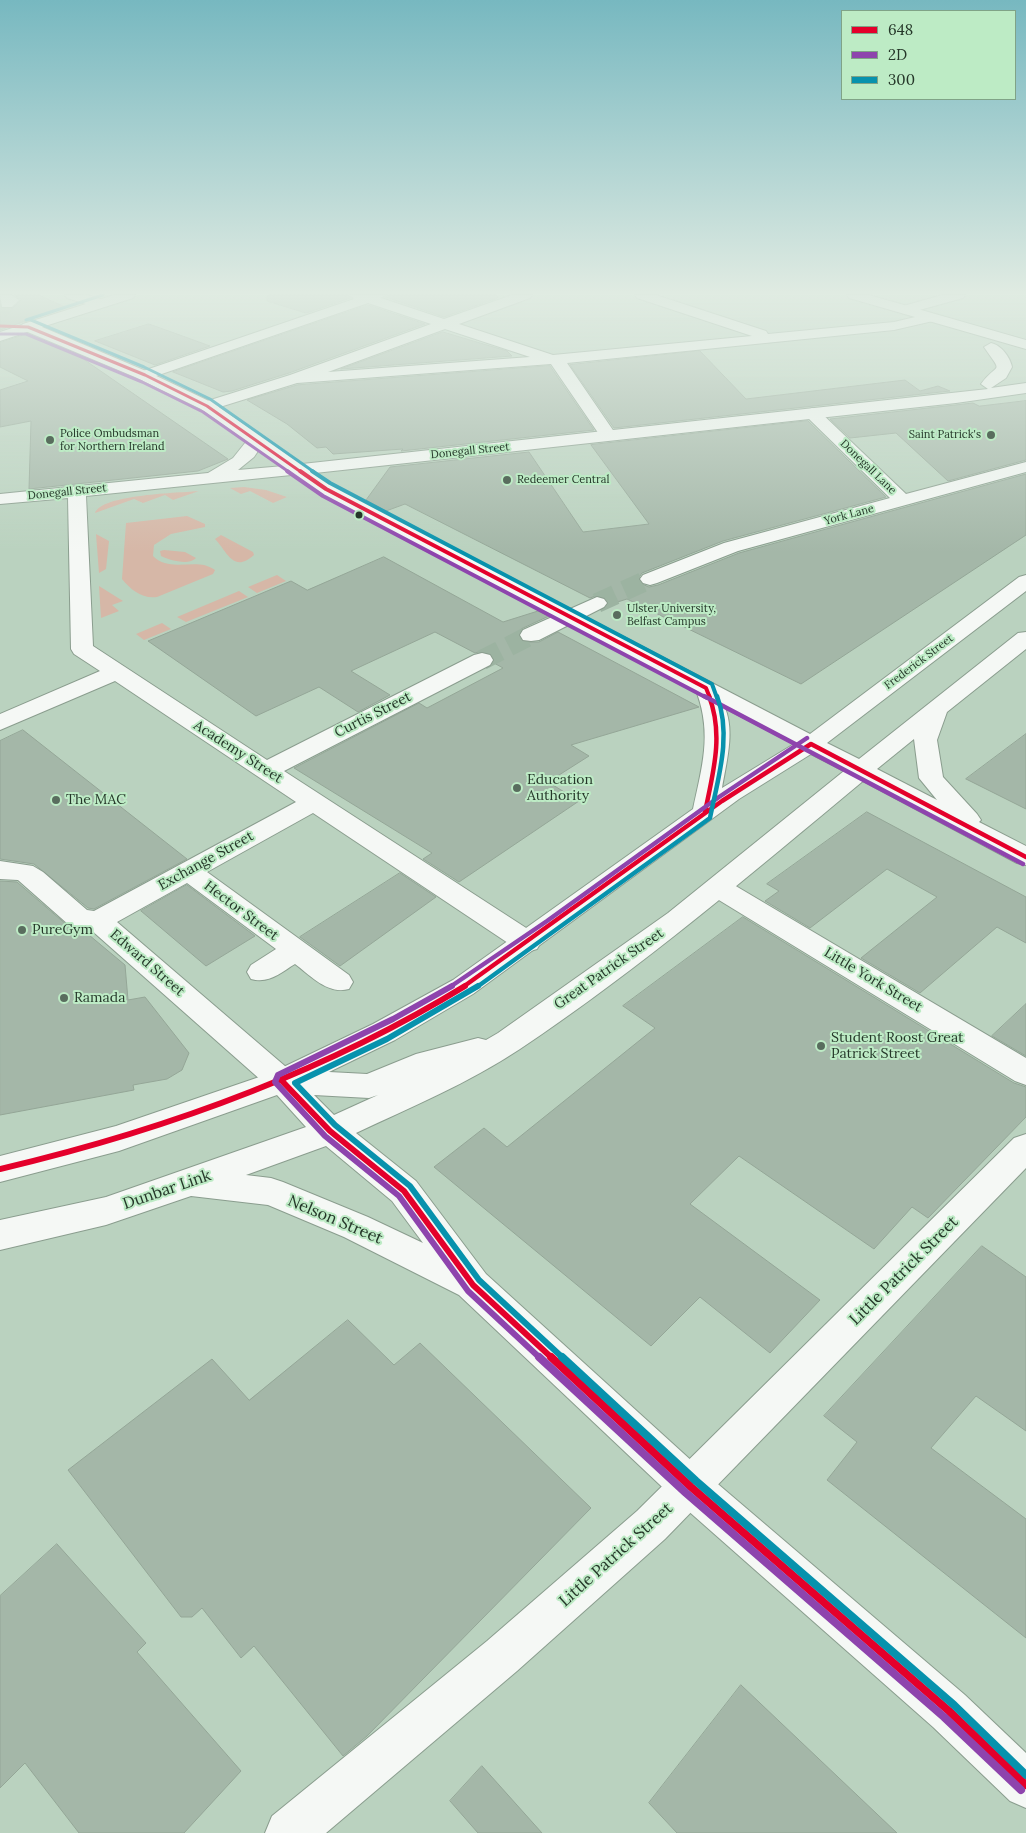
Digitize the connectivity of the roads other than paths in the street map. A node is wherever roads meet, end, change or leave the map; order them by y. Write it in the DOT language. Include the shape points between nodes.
graph roads {
  1 [pos="156,381"];
  2 [pos="288,381"];
  3 [pos="572,381"];
  4 [pos="994,381"];
  5 [pos="1003,381"];
  6 [pos="988,384"];
  7 [pos="1026,388"];
  8 [pos="939,398"];
  9 [pos="207,406"];
  10 [pos="812,413"];
  11 [pos="609,436"];
  12 [pos="255,442"];
  13 [pos="379,460"];
  14 [pos="1026,468"];
  15 [pos="295,470"];
  16 [pos="207,478"];
  17 [pos="77,491"];
  18 [pos="0,499"];
  19 [pos="349,501"];
  20 [pos="902,501"];
  21 [pos="650,580"];
  22 [pos="1026,581"];
  23 [pos="597,603"];
  24 [pos="569,616"];
  25 [pos="531,635"];
  26 [pos="1026,638"];
  27 [pos="482,660"];
  28 [pos="116,672"];
  29 [pos="706,688"];
  30 [pos="936,710"];
  31 [pos="0,723"];
  32 [pos="811,744"];
  33 [pos="266,770"];
  34 [pos="862,770"];
  35 [pos="314,802"];
  36 [pos="705,812"];
  37 [pos="979,833"];
  38 [pos="1026,857"];
  39 [pos="0,870"];
  40 [pos="188,871"];
  41 [pos="719,888"];
  42 [pos="98,920"];
  43 [pos="526,942"];
  44 [pos="294,951"];
  45 [pos="261,972"];
  46 [pos="339,982"];
  47 [pos="509,1041"];
  48 [pos="1026,1073"];
  49 [pos="282,1080"];
  50 [pos="330,1131"];
  51 [pos="1026,1147"];
  52 [pos="0,1169"];
  53 [pos="189,1183"];
  54 [pos="0,1235"];
  55 [pos="473,1285"];
  56 [pos="691,1487"];
  57 [pos="1026,1785"];
  58 [pos="289,1833"];
  1 -- 9 [label="street"];
  2 -- 9 [label="street"];
  3 -- 11 [label="street"];
  4 -- 6 [label="street"];
  5 -- 6 [label="street, Donegall Street"];
  6 -- 8 [label="street, Donegall Street"];
  7 -- 8 [label="street, Donegall Street"];
  8 -- 10 [label="street, Donegall Street"];
  9 -- 12 [label="street"];
  10 -- 11 [label="street, Donegall Street"];
  10 -- 20 [label="street, Donegall Lane"];
  11 -- 13 [label="street, Donegall Street"];
  12 -- 15 [label="street"];
  12 -- 16 [label="street" via="248,455 234,467"];
  13 -- 15 [label="street, Donegall Street"];
  13 -- 19 [label="street" via="362,477"];
  14 -- 20 [label="street, York Lane"];
  15 -- 16 [label="street, Donegall Street"];
  15 -- 19 [label="street"];
  16 -- 17 [label="street, Donegall Street"];
  17 -- 18 [label="street, Donegall Street"];
  17 -- 28 [label="street, Academy Street" via="82,649"];
  19 -- 24 [label="street"];
  20 -- 21 [label="street, York Lane" via="730,547"];
  22 -- 32 [label="street, Frederick Street"];
  23 -- 24 [label="street"];
  24 -- 25 [label="street"];
  24 -- 29 [label="street"];
  26 -- 30 [label="street"];
  27 -- 33 [label="street, Curtis Street"];
  28 -- 31 [label="street"];
  28 -- 33 [label="street, Academy Street"];
  29 -- 32 [label="street"];
  29 -- 36 [label="street" via="716,714 717,750"];
  30 -- 34 [label="street"];
  30 -- 37 [label="street" via="926,740 931,778"];
  32 -- 34 [label="street"];
  32 -- 36 [label="street"];
  33 -- 35 [label="street, Academy Street"];
  34 -- 37 [label="street"];
  34 -- 41 [label="street, Great Patrick Street"];
  35 -- 40 [label="street, Exchange Street"];
  35 -- 43 [label="street, Academy Street"];
  36 -- 43 [label="street"];
  37 -- 38 [label="street"];
  39 -- 42 [label="street, Edward Street" via="24,872 79,918"];
  40 -- 42 [label="street, Exchange Street"];
  40 -- 44 [label="street, Hector Street"];
  41 -- 47 [label="street, Great Patrick Street"];
  41 -- 48 [label="street, Little York Street"];
  42 -- 49 [label="street, Edward Street"];
  43 -- 49 [label="street" via="463,987 384,1032"];
  44 -- 45 [label="street, Hector Street"];
  44 -- 46 [label="street, Hector Street"];
  47 -- 49 [label="street" via="427,1062 369,1086"];
  47 -- 50 [label="street, Great Patrick Street" via="442,1080"];
  49 -- 50 [label="street, Nelson Street"];
  49 -- 52 [label="street" via="119,1138"];
  50 -- 53 [label="street, Dunbar Link"];
  50 -- 55 [label="street, Nelson Street" via="404,1191"];
  51 -- 56 [label="street, Little Patrick Street"];
  53 -- 54 [label="street, Dunbar Link" via="106,1211"];
  53 -- 55 [label="street, Nelson Street" via="271,1192 356,1227"];
  55 -- 56 [label="street, Nelson Street"];
  56 -- 57 [label="street, Nelson Street" via="949,1711"];
  56 -- 58 [label="street, Little Patrick Street" via="502,1656"];
}
